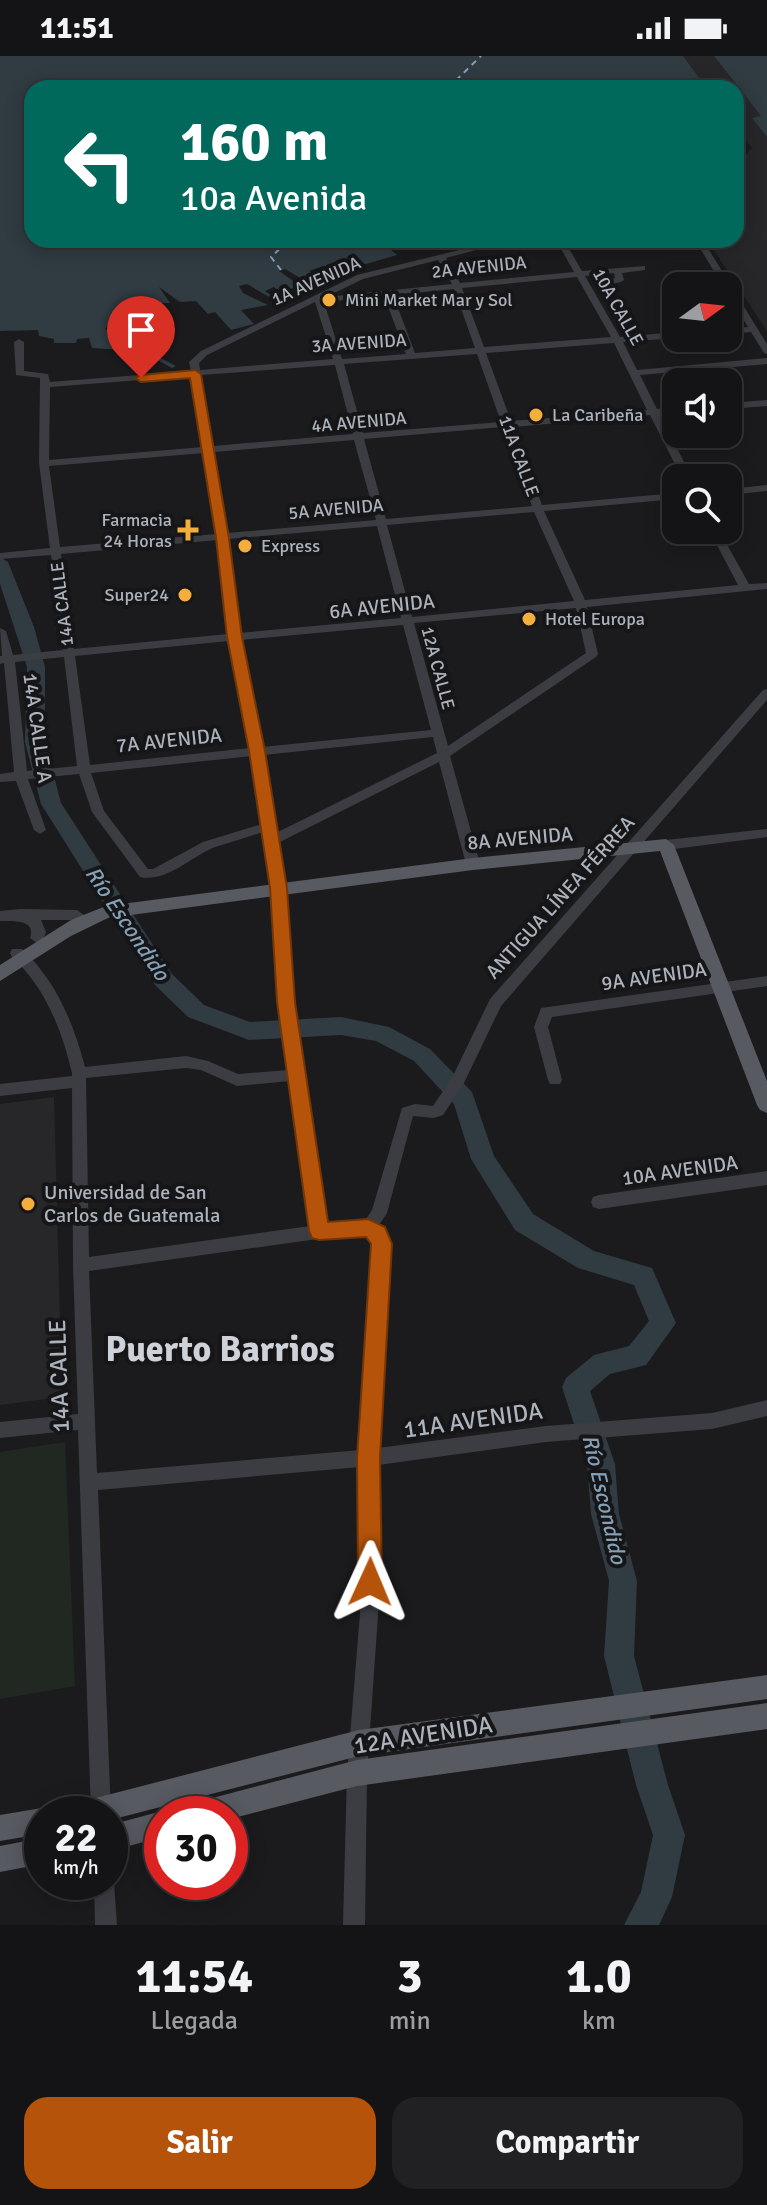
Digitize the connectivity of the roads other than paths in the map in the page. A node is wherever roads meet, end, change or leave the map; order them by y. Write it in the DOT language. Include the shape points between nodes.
graph roads {
  1 [pos="475,248"];
  2 [pos="564,248"];
  3 [pos="704,248"];
  4 [pos="440,256"];
  5 [pos="642,268"];
  6 [pos="617,270"];
  7 [pos="719,272"];
  8 [pos="578,273"];
  9 [pos="605,281"];
  10 [pos="456,284"];
  11 [pos="388,294"];
  12 [pos="318,299"];
  13 [pos="742,310"];
  14 [pos="754,329"];
  15 [pos="742,330"];
  16 [pos="662,336"];
  17 [pos="617,340"];
  18 [pos="19,342"];
  19 [pos="479,349"];
  20 [pos="767,351"];
  21 [pos="411,355"];
  22 [pos="338,360"];
  23 [pos="767,361"];
  24 [pos="195,369"];
  25 [pos="633,373"];
  26 [pos="45,385"];
  27 [pos="767,403"];
  28 [pos="742,405"];
  29 [pos="662,412"];
  30 [pos="652,413"];
  31 [pos="507,425"];
  32 [pos="356,438"];
  33 [pos="206,451"];
  34 [pos="44,463"];
  35 [pos="679,464"];
  36 [pos="767,488"];
  37 [pos="742,491"];
  38 [pos="662,497"];
  39 [pos="538,509"];
  40 [pos="380,523"];
  41 [pos="223,538"];
  42 [pos="721,544"];
  43 [pos="56,551"];
  44 [pos="0,556"];
  45 [pos="767,586"];
  46 [pos="745,588"];
  47 [pos="580,602"];
  48 [pos="407,622"];
  49 [pos="0,631"];
  50 [pos="234,637"];
  51 [pos="63,653"];
  52 [pos="7,659"];
  53 [pos="767,693"];
  54 [pos="437,733"];
  55 [pos="257,751"];
  56 [pos="443,755"];
  57 [pos="84,769"];
  58 [pos="25,775"];
  59 [pos="0,778"];
  60 [pos="269,826"];
  61 [pos="40,830"];
  62 [pos="767,833"];
  63 [pos="271,841"];
  64 [pos="666,845"];
  65 [pos="632,849"];
  66 [pos="473,864"];
  67 [pos="278,888"];
  68 [pos="106,908"];
  69 [pos="20,914"];
  70 [pos="77,915"];
  71 [pos="0,916"];
  72 [pos="37,938"];
  73 [pos="21,956"];
  74 [pos="0,962"];
  75 [pos="0,974"];
  76 [pos="767,981"];
  77 [pos="721,987"];
  78 [pos="296,1072"];
  79 [pos="79,1077"];
  80 [pos="555,1080"];
  81 [pos="0,1090"];
  82 [pos="767,1105"];
  83 [pos="767,1178"];
  84 [pos="599,1202"];
  85 [pos="368,1228"];
  86 [pos="319,1231"];
  87 [pos="81,1265"];
  88 [pos="767,1408"];
  89 [pos="87,1421"];
  90 [pos="0,1430"];
  91 [pos="369,1458"];
  92 [pos="89,1482"];
  93 [pos="767,1687"];
  94 [pos="767,1716"];
  95 [pos="359,1743"];
  96 [pos="357,1773"];
  97 [pos="96,1796"];
  98 [pos="248,1802"];
  99 [pos="128,1804"];
  100 [pos="24,1824"];
  101 [pos="0,1828"];
  102 [pos="24,1854"];
  103 [pos="0,1859"];
  104 [pos="105,1900"];
  105 [pos="106,1925"];
  106 [pos="354,1925"];
  1 -- 4 [label="street, 1A AVENIDA"];
  2 -- 8 [label="street, 10A CALLE"];
  3 -- 7 [label="street"];
  4 -- 10 [label="street, 11A CALLE"];
  4 -- 12 [label="street, 1A AVENIDA" via="360,277"];
  5 -- 6 [label="street, 2A AVENIDA"];
  6 -- 8 [label="street, 2A AVENIDA"];
  6 -- 9 [label="street" via="620,280"];
  8 -- 10 [label="street, 2A AVENIDA"];
  8 -- 17 [label="street, 10A CALLE"];
  10 -- 11 [label="street, 2A AVENIDA"];
  10 -- 19 [label="street, 11A CALLE"];
  11 -- 12 [label="street, 2A AVENIDA"];
  11 -- 21 [label="street"];
  12 -- 22 [label="street, 12A CALLE"];
  12 -- 24 [label="street, 1A AVENIDA" via="204,353"];
  13 -- 14 [label="street"];
  14 -- 15 [label="street"];
  14 -- 20 [label="street"];
  16 -- 17 [label="street, 3A AVENIDA"];
  17 -- 19 [label="street, 3A AVENIDA"];
  17 -- 25 [label="street, 10A CALLE"];
  18 -- 26 [label="street" via="19,373 45,376"];
  19 -- 21 [label="street, 3A AVENIDA"];
  19 -- 31 [label="street, 11A CALLE"];
  21 -- 22 [label="street, 3A AVENIDA"];
  22 -- 24 [label="street, 3A AVENIDA"];
  22 -- 32 [label="street, 12A CALLE"];
  23 -- 25 [label="street"];
  24 -- 26 [label="street, 3A AVENIDA"];
  24 -- 33 [label="street"];
  25 -- 30 [label="street, 10A CALLE"];
  26 -- 34 [label="street, 14A CALLE"];
  27 -- 28 [label="street"];
  29 -- 30 [label="street, 4A AVENIDA"];
  30 -- 31 [label="street, 4A AVENIDA"];
  30 -- 35 [label="street, 10A CALLE"];
  31 -- 32 [label="street, 4A AVENIDA"];
  31 -- 39 [label="street, 11A CALLE"];
  32 -- 33 [label="street, 4A AVENIDA"];
  32 -- 40 [label="street, 12A CALLE"];
  33 -- 34 [label="street, 4A AVENIDA"];
  33 -- 41 [label="street"];
  34 -- 43 [label="street, 14A CALLE"];
  36 -- 37 [label="street"];
  38 -- 39 [label="street, 5A AVENIDA"];
  39 -- 40 [label="street, 5A AVENIDA"];
  39 -- 47 [label="street, 11A CALLE"];
  40 -- 41 [label="street, 5A AVENIDA"];
  40 -- 48 [label="street, 12A CALLE"];
  41 -- 43 [label="street, 5A AVENIDA"];
  41 -- 50 [label="street"];
  42 -- 46 [label="street"];
  43 -- 44 [label="street, 5A AVENIDA"];
  43 -- 51 [label="street, 14A CALLE"];
  45 -- 46 [label="street, 6A AVENIDA"];
  46 -- 47 [label="street, 6A AVENIDA"];
  47 -- 48 [label="street, 6A AVENIDA"];
  47 -- 56 [label="street, 11A CALLE" via="592,646 589,657"];
  48 -- 50 [label="street, 6A AVENIDA"];
  48 -- 54 [label="street, 12A CALLE"];
  49 -- 52 [label="street, 14A CALLE A"];
  50 -- 51 [label="street, 6A AVENIDA"];
  50 -- 55 [label="street"];
  51 -- 52 [label="street, 6A AVENIDA"];
  51 -- 57 [label="street, 14A CALLE"];
  52 -- 58 [label="street, 14A CALLE A"];
  53 -- 65 [label="street, ANTIGUA LÍNEA FÉRREA"];
  54 -- 55 [label="street, 7A AVENIDA"];
  54 -- 56 [label="street, 12A CALLE"];
  55 -- 57 [label="street, 7A AVENIDA"];
  55 -- 60 [label="street"];
  56 -- 63 [label="street"];
  56 -- 66 [label="street, 12A CALLE"];
  57 -- 58 [label="street, 7A AVENIDA"];
  57 -- 60 [label="street, 14A CALLE" via="98,812 142,873 155,873 208,845"];
  58 -- 59 [label="street, 7A AVENIDA"];
  58 -- 61 [label="street, 14A CALLE A"];
  60 -- 63 [label="street"];
  62 -- 64 [label="street, 8A AVENIDA"];
  63 -- 67 [label="street"];
  64 -- 65 [label="main road, 8A AVENIDA"];
  64 -- 77 [label="main road"];
  65 -- 66 [label="main road, 8A AVENIDA"];
  65 -- 85 [label="street, ANTIGUA LÍNEA FÉRREA" via="495,1003 438,1111 407,1112 379,1213"];
  66 -- 67 [label="main road, 8A AVENIDA"];
  67 -- 68 [label="main road, 8A AVENIDA"];
  67 -- 78 [label="street"];
  68 -- 70 [label="main road, 8A AVENIDA"];
  68 -- 73 [label="main road, 8A AVENIDA"];
  69 -- 70 [label="street, 8A AVENIDA"];
  69 -- 71 [label="street, 8A AVENIDA"];
  69 -- 72 [label="street" via="36,924"];
  70 -- 72 [label="main road, 8A AVENIDA"];
  72 -- 73 [label="main road, 8A AVENIDA"];
  73 -- 74 [label="main road"];
  73 -- 75 [label="main road"];
  73 -- 79 [label="street, 14A CALLE" via="54,1006"];
  76 -- 77 [label="street, 9A AVENIDA"];
  77 -- 80 [label="street, 9A AVENIDA" via="546,1012 541,1027"];
  77 -- 82 [label="main road"];
  78 -- 79 [label="street" via="237,1080 186,1062"];
  78 -- 86 [label="street"];
  79 -- 81 [label="street"];
  79 -- 87 [label="street, 14A CALLE"];
  83 -- 84 [label="street, 10A AVENIDA"];
  85 -- 86 [label="street"];
  85 -- 91 [label="street" via="378,1234 382,1249"];
  86 -- 87 [label="street"];
  87 -- 89 [label="street, 14A CALLE"];
  88 -- 91 [label="street, 11A AVENIDA" via="712,1421 582,1431"];
  89 -- 90 [label="street"];
  89 -- 92 [label="street, 14A CALLE"];
  91 -- 92 [label="street, 11A AVENIDA"];
  91 -- 95 [label="street" via="371,1563"];
  92 -- 97 [label="street, 14A CALLE"];
  93 -- 95 [label="main road, 12A AVENIDA"];
  94 -- 96 [label="main road, 12A AVENIDA"];
  95 -- 96 [label="street"];
  95 -- 99 [label="main road, 12A AVENIDA"];
  96 -- 98 [label="main road, 12A AVENIDA"];
  96 -- 106 [label="street"];
  100 -- 101 [label="main road"];
  102 -- 103 [label="main road"];
  104 -- 105 [label="street"];
}
